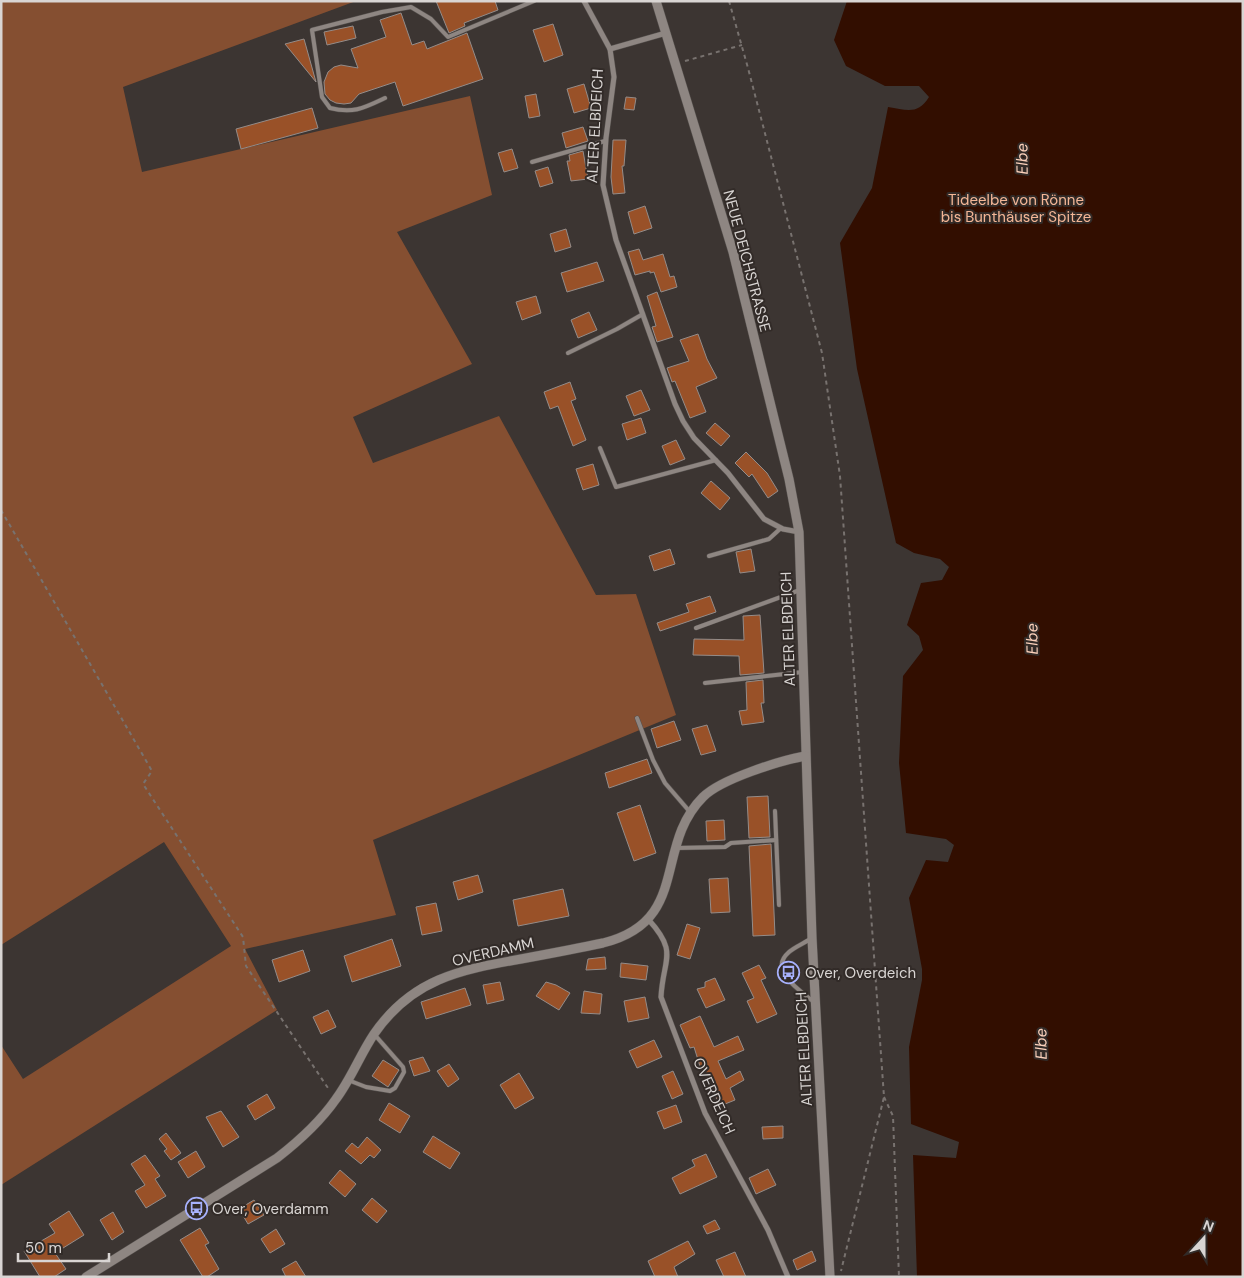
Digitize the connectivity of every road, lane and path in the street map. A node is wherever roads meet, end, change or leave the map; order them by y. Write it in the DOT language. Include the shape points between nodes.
graph roads {
  1 [pos="534,1"];
  2 [pos="584,1"];
  3 [pos="656,1"];
  4 [pos="729,1"];
  5 [pos="666,33"];
  6 [pos="742,45"];
  7 [pos="610,49"];
  8 [pos="686,61"];
  9 [pos="385,98"];
  10 [pos="605,142"];
  11 [pos="532,162"];
  12 [pos="642,314"];
  13 [pos="568,353"];
  14 [pos="600,448"];
  15 [pos="716,460"];
  16 [pos="1,510"];
  17 [pos="781,528"];
  18 [pos="799,532"];
  19 [pos="709,556"];
  20 [pos="800,590"];
  21 [pos="696,628"];
  22 [pos="803,672"];
  23 [pos="705,683"];
  24 [pos="637,718"];
  25 [pos="805,756"];
  26 [pos="775,811"];
  27 [pos="690,812"];
  28 [pos="776,840"];
  29 [pos="676,848"];
  30 [pos="780,905"];
  31 [pos="648,919"];
  32 [pos="812,938"];
  33 [pos="816,1005"];
  34 [pos="374,1034"];
  35 [pos="348,1080"];
  36 [pos="884,1097"];
  37 [pos="336,1100"];
  38 [pos="86,1277"];
  39 [pos="788,1277"];
  40 [pos="830,1277"];
  41 [pos="839,1277"];
  42 [pos="899,1277"];
  1 -- 9 [label="lane" via="448,37 431,19 410,7 312,30 322,96 330,108 343,112 360,110"];
  2 -- 7 [label="street, ALTER ELBDEICH"];
  3 -- 5 [label="street, NEUE DEICHSTRASSE"];
  4 -- 6 [label="path"];
  5 -- 7 [label="street, ALTER ELBDEICH"];
  5 -- 18 [label="street, NEUE DEICHSTRASSE" via="733,252"];
  6 -- 8 [label="path"];
  6 -- 36 [label="path" via="822,353 840,476"];
  7 -- 10 [label="street, ALTER ELBDEICH" via="614,77"];
  10 -- 11 [label="lane"];
  10 -- 12 [label="street, ALTER ELBDEICH" via="603,185 616,240"];
  12 -- 13 [label="lane"];
  12 -- 15 [label="street, ALTER ELBDEICH" via="683,421 694,438"];
  14 -- 15 [label="lane" via="616,487"];
  15 -- 17 [label="street, ALTER ELBDEICH" via="764,519"];
  16 -- 37 [label="path" via="152,771 143,784 243,937 246,966"];
  17 -- 18 [label="street, ALTER ELBDEICH"];
  17 -- 19 [label="lane" via="769,539"];
  18 -- 20 [label="street, ALTER ELBDEICH"];
  20 -- 21 [label="lane"];
  20 -- 22 [label="street, ALTER ELBDEICH"];
  22 -- 23 [label="lane"];
  22 -- 25 [label="street, ALTER ELBDEICH"];
  24 -- 27 [label="lane" via="665,783"];
  25 -- 27 [label="street, OVERDAMM" via="724,783 704,796"];
  25 -- 32 [label="street, ALTER ELBDEICH"];
  26 -- 28 [label="lane"];
  27 -- 29 [label="street, OVERDAMM"];
  28 -- 29 [label="lane" via="731,843 725,847"];
  28 -- 30 [label="lane"];
  29 -- 31 [label="street, OVERDAMM" via="664,894"];
  31 -- 34 [label="street, OVERDAMM" via="634,931 611,941 482,966 448,976 412,994 392,1011"];
  31 -- 39 [label="street, OVERDEICH" via="665,940 668,952 661,997 704,1113 768,1230"];
  32 -- 33 [label="street, ALTER ELBDEICH"];
  32 -- 33 [label="lane" via="788,953 782,961 782,969 784,976"];
  33 -- 40 [label="street, ALTER ELBDEICH"];
  34 -- 35 [label="street, OVERDAMM"];
  34 -- 35 [label="lane" via="403,1067 404,1072 395,1088 390,1091 366,1087"];
  35 -- 37 [label="street, OVERDAMM"];
  36 -- 41 [label="path"];
  36 -- 42 [label="path" via="893,1116"];
  37 -- 38 [label="street, OVERDAMM" via="310,1131 277,1158"];
}
